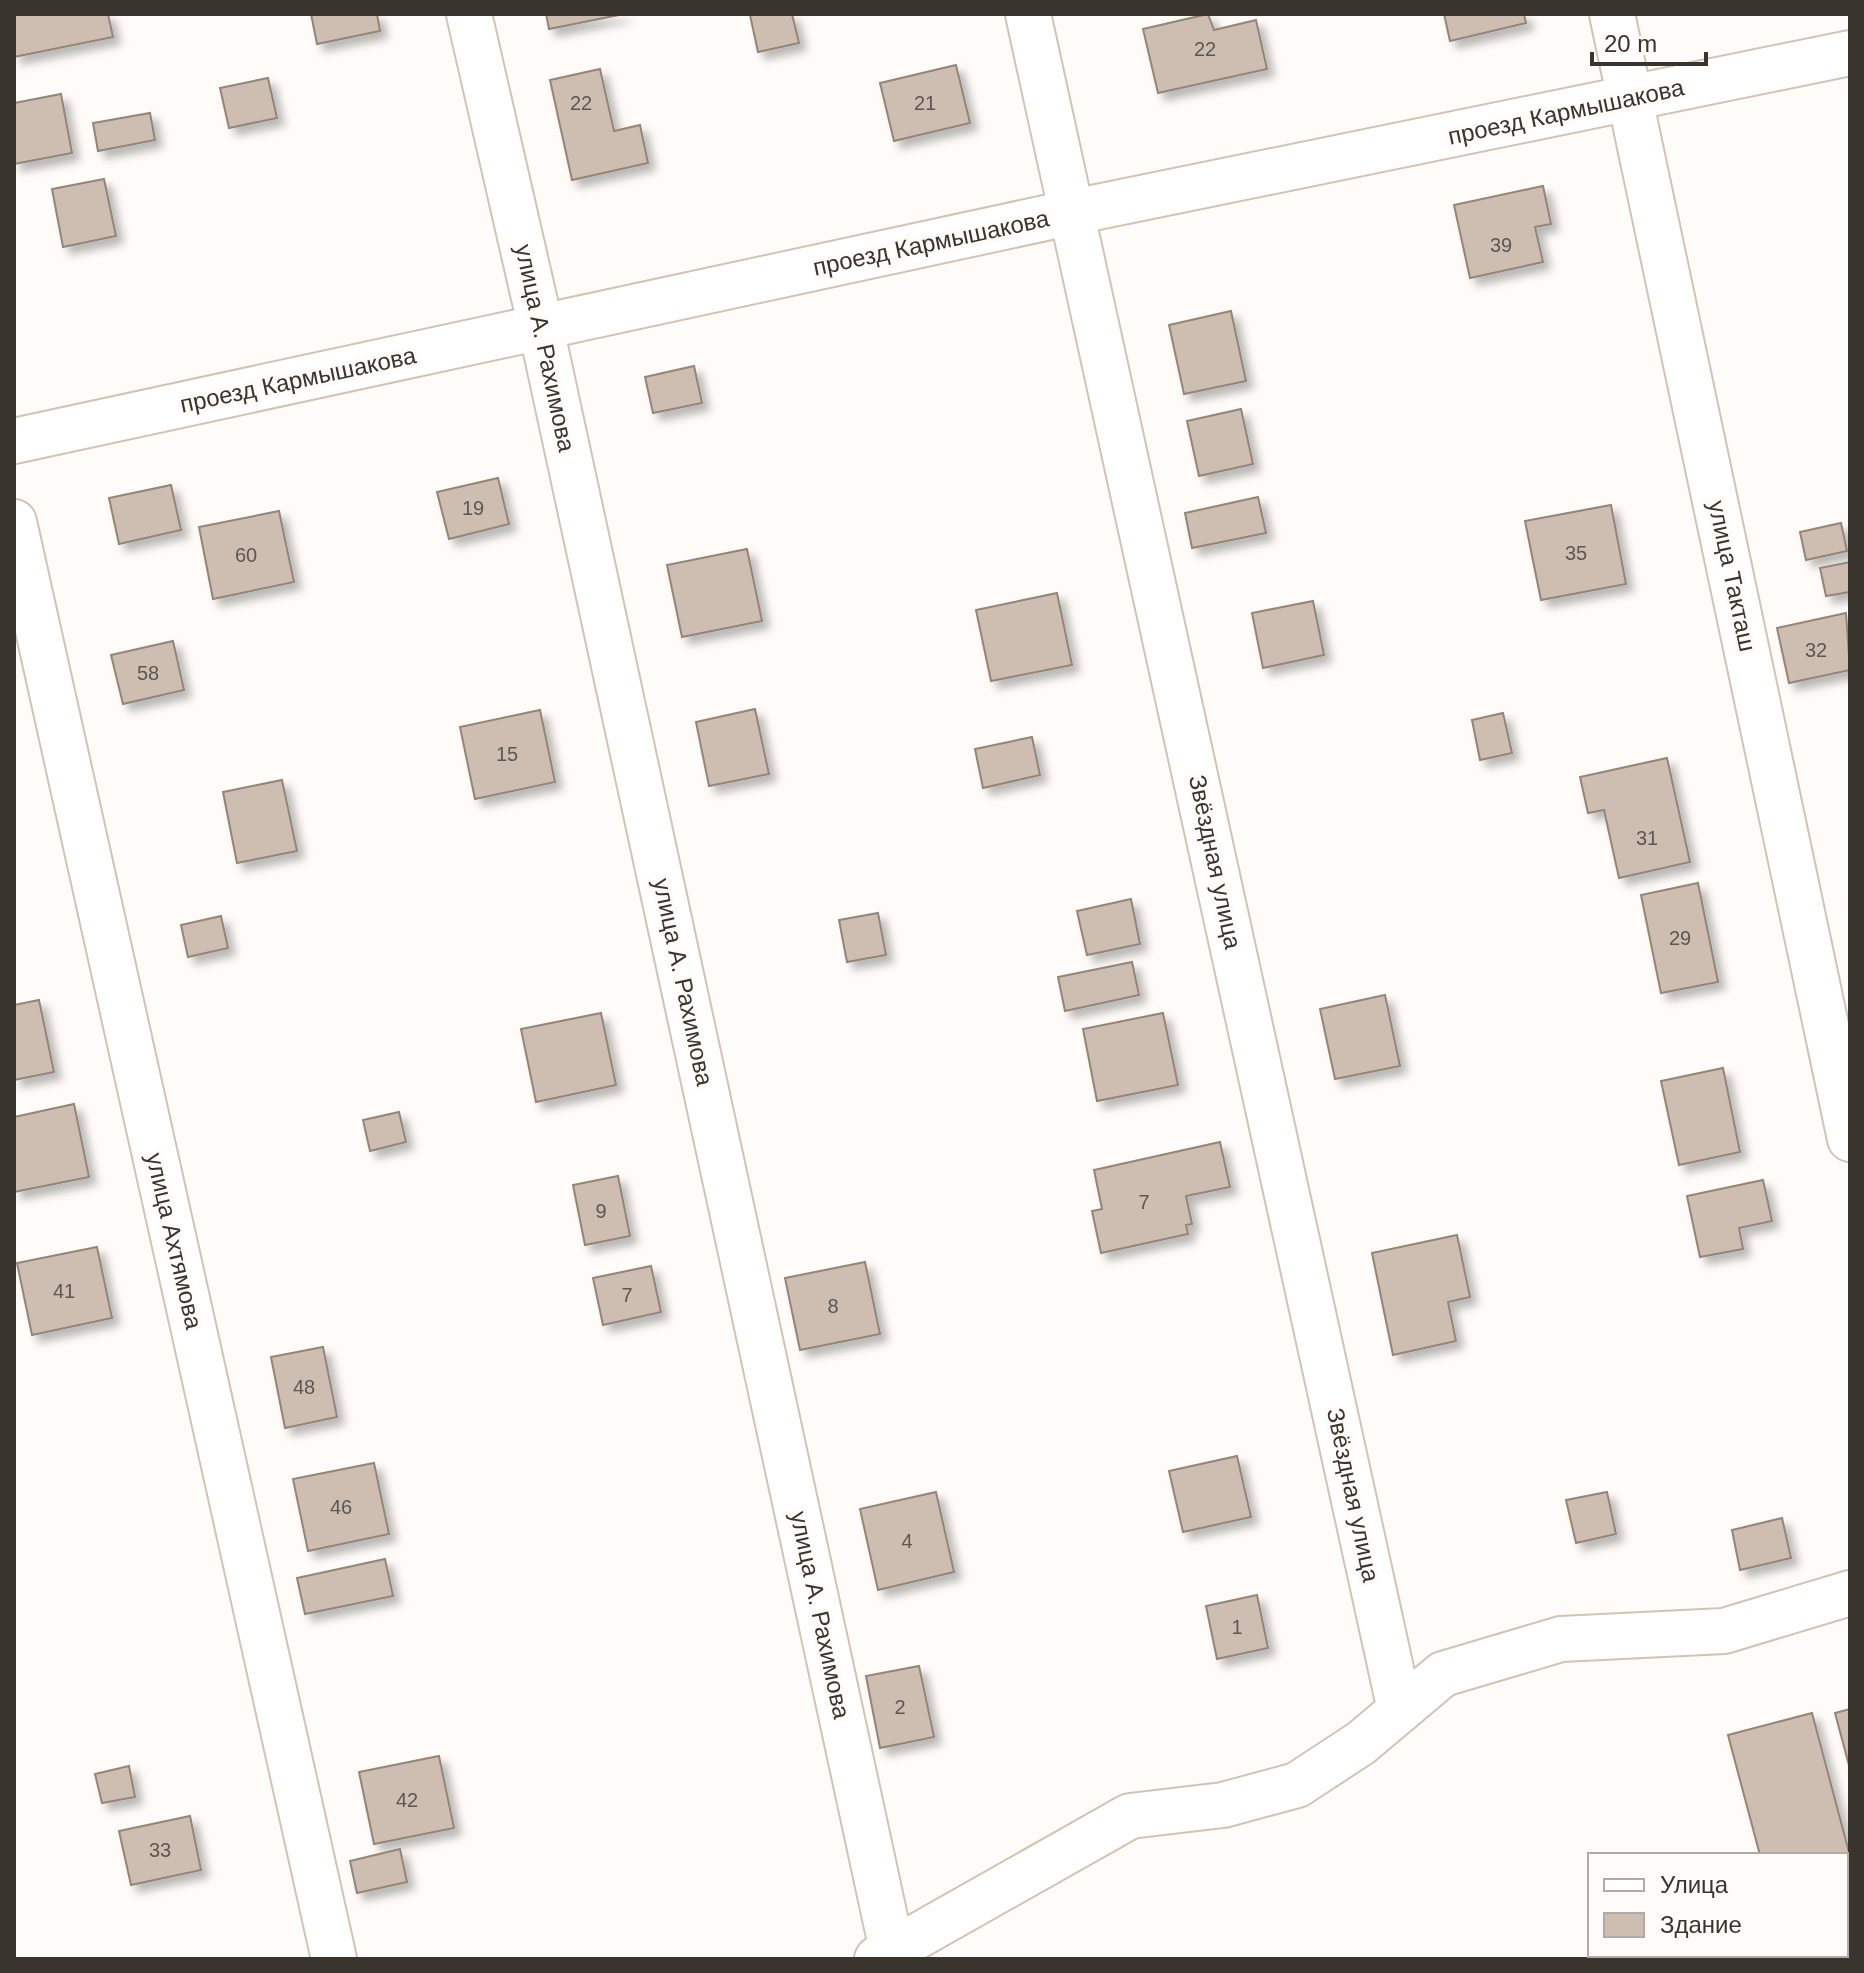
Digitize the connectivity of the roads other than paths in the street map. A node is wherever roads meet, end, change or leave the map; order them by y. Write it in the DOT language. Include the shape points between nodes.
graph roads {
  1 [pos="469,14"];
  2 [pos="1028,14"];
  3 [pos="1612,14"];
  4 [pos="1850,53"];
  5 [pos="1632,99"];
  6 [pos="1073,212"];
  7 [pos="541,328"];
  8 [pos="14,441"];
  9 [pos="14,522"];
  10 [pos="1850,1139"];
  11 [pos="1850,1593"];
  12 [pos="1400,1710"];
  13 [pos="884,1955"];
  14 [pos="334,1959"];
  1 -- 7 [label="street, улица А. Рахимова"];
  2 -- 6 [label="street, Звёздная улица"];
  3 -- 5 [label="street, улица Такташ"];
  4 -- 5 [label="street, проезд Кармышакова"];
  5 -- 6 [label="street, проезд Кармышакова"];
  5 -- 10 [label="street, улица Такташ"];
  6 -- 7 [label="street, проезд Кармышакова"];
  6 -- 12 [label="street, Звёздная улица"];
  7 -- 8 [label="street, проезд Кармышакова"];
  7 -- 13 [label="street, улица А. Рахимова"];
  9 -- 14 [label="street, улица Ахтямова"];
  11 -- 12 [label="street" via="1724,1631 1561,1639 1443,1674"];
  12 -- 13 [label="street" via="1297,1785 1223,1805 1130,1816"];
}
